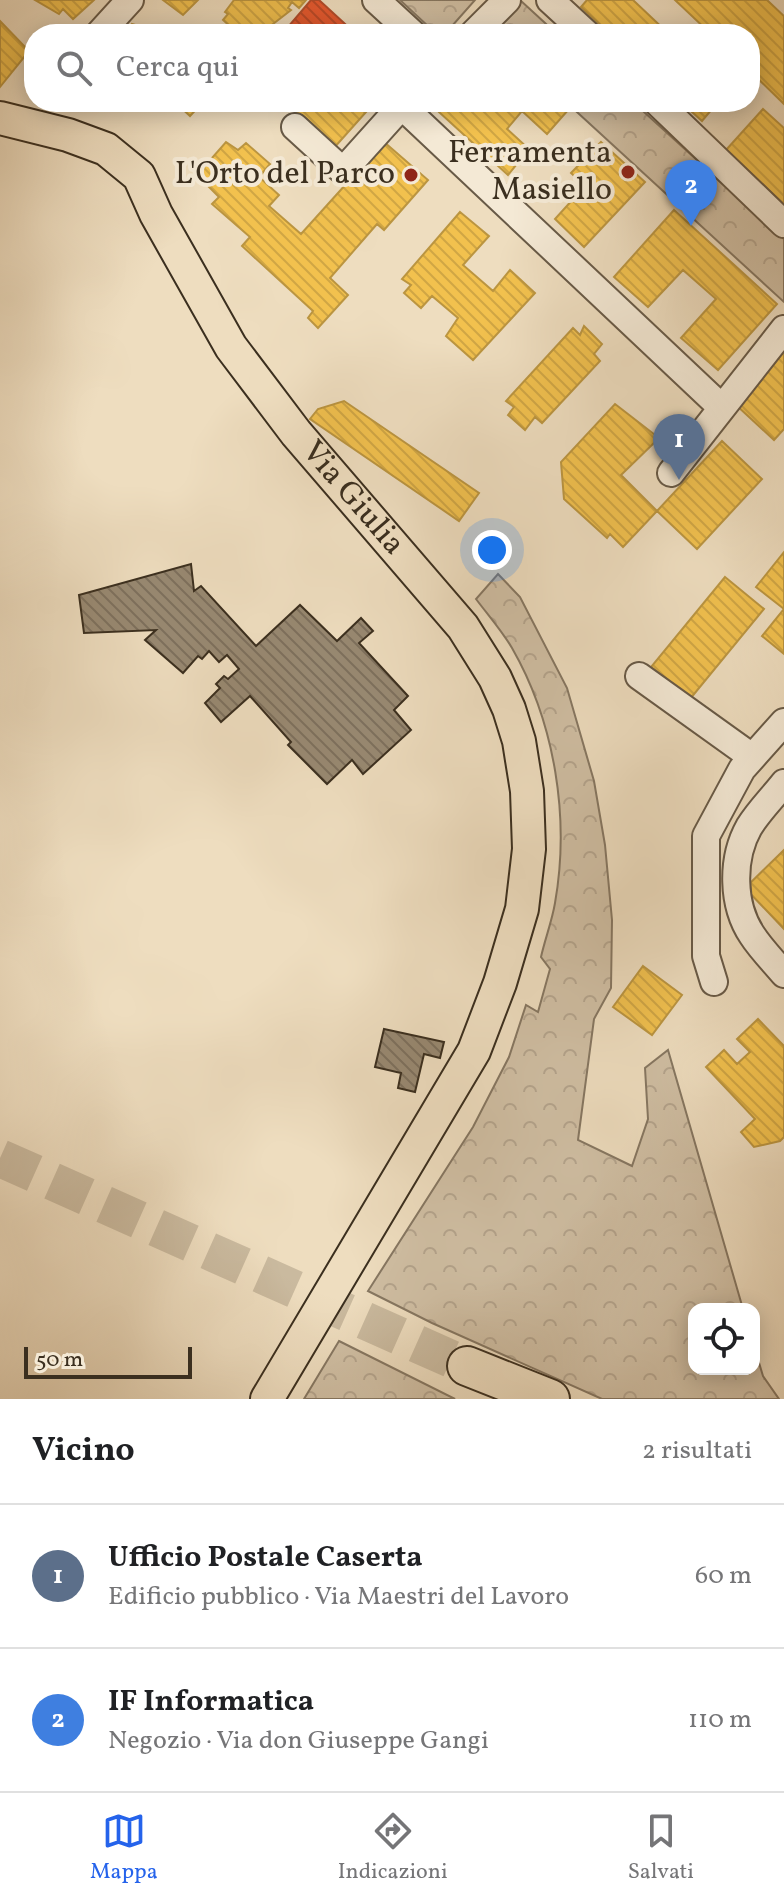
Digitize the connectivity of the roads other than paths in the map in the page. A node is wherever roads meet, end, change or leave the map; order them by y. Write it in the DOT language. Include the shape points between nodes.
graph roads {
  1 [pos="130,0"];
  2 [pos="376,0"];
  3 [pos="485,0"];
  4 [pos="507,0"];
  5 [pos="554,1"];
  6 [pos="108,24"];
  7 [pos="402,24"];
  8 [pos="464,24"];
  9 [pos="483,24"];
  10 [pos="577,24"];
  11 [pos="397,112"];
  12 [pos="412,112"];
  13 [pos="667,112"];
  14 [pos="0,118"];
  15 [pos="295,127"];
  16 [pos="784,224"];
  17 [pos="784,329"];
  18 [pos="721,407"];
  19 [pos="671,473"];
  20 [pos="639,676"];
  21 [pos="782,728"];
  22 [pos="752,757"];
  23 [pos="784,783"];
  24 [pos="784,974"];
  25 [pos="714,982"];
  26 [pos="467,1366"];
  27 [pos="267,1399"];
  28 [pos="550,1399"];
  1 -- 6 [label="street"];
  2 -- 7 [label="street"];
  3 -- 8 [label="street"];
  4 -- 9 [label="street"];
  5 -- 10 [label="street"];
  11 -- 15 [label="street" via="343,171"];
  12 -- 18 [label="street"];
  13 -- 16 [label="street"];
  14 -- 27 [label="main road, Via Giulia" via="106,149 139,176 231,347 296,433 463,627 509,709 519,741 529,849 522,909 474,1051"];
  17 -- 18 [label="street"];
  18 -- 19 [label="street"];
  20 -- 22 [label="street"];
  21 -- 22 [label="street"];
  22 -- 25 [label="street" via="706,836 706,956"];
  23 -- 24 [label="street" via="750,826 736,874 739,906 751,934"];
  26 -- 28 [label="highway"];
}
